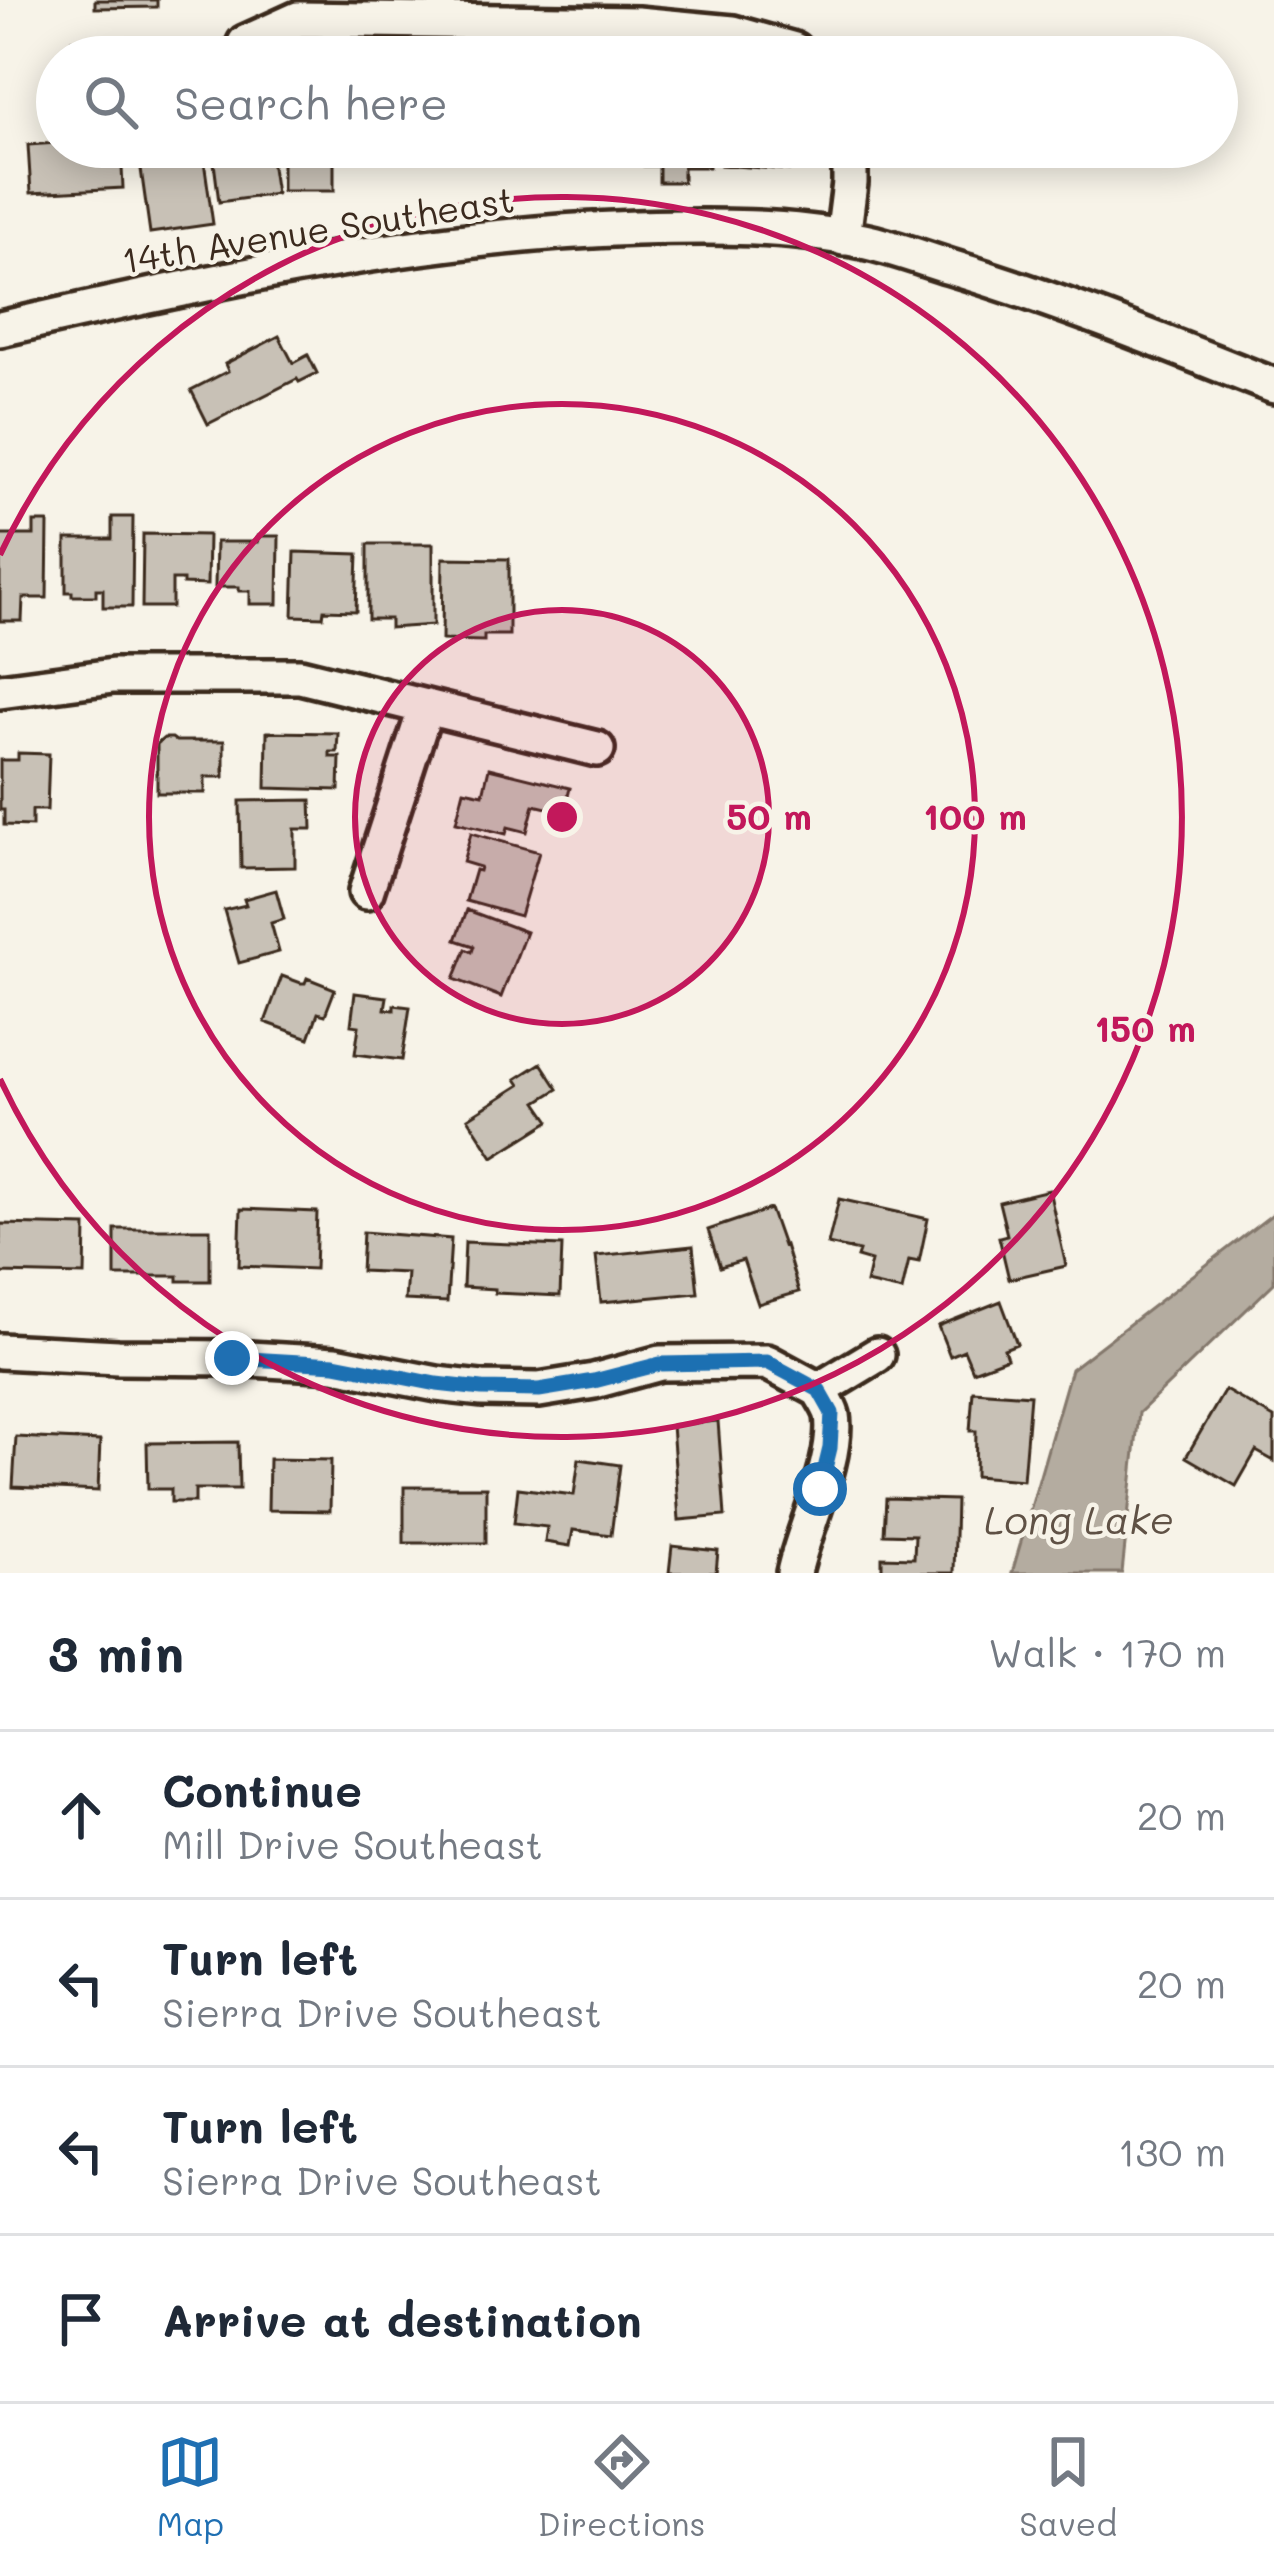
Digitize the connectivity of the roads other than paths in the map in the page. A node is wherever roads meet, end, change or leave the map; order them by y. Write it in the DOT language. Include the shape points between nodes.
graph roads {
  1 [pos="260,36"];
  2 [pos="744,36"];
  3 [pos="850,168"];
  4 [pos="843,238"];
  5 [pos="0,329"];
  6 [pos="1274,386"];
  7 [pos="0,691"];
  8 [pos="426,707"];
  9 [pos="597,748"];
  10 [pos="366,892"];
  11 [pos="0,1351"];
  12 [pos="877,1355"];
  13 [pos="819,1390"];
  14 [pos="794,1573"];
  1 -- 2 [label="street" via="298,19 637,24"];
  3 -- 4 [label="street"];
  4 -- 5 [label="street, 14th Avenue Southeast" via="688,227 568,230 409,248"];
  4 -- 6 [label="street, 14th Avenue Southeast" via="1028,290"];
  7 -- 8 [label="street" via="113,676 300,676"];
  8 -- 9 [label="street"];
  8 -- 10 [label="street"];
  11 -- 13 [label="street" via="335,1364 437,1384 539,1390 660,1364 767,1362"];
  12 -- 13 [label="street"];
  13 -- 14 [label="street" via="832,1413 830,1448"];
}
